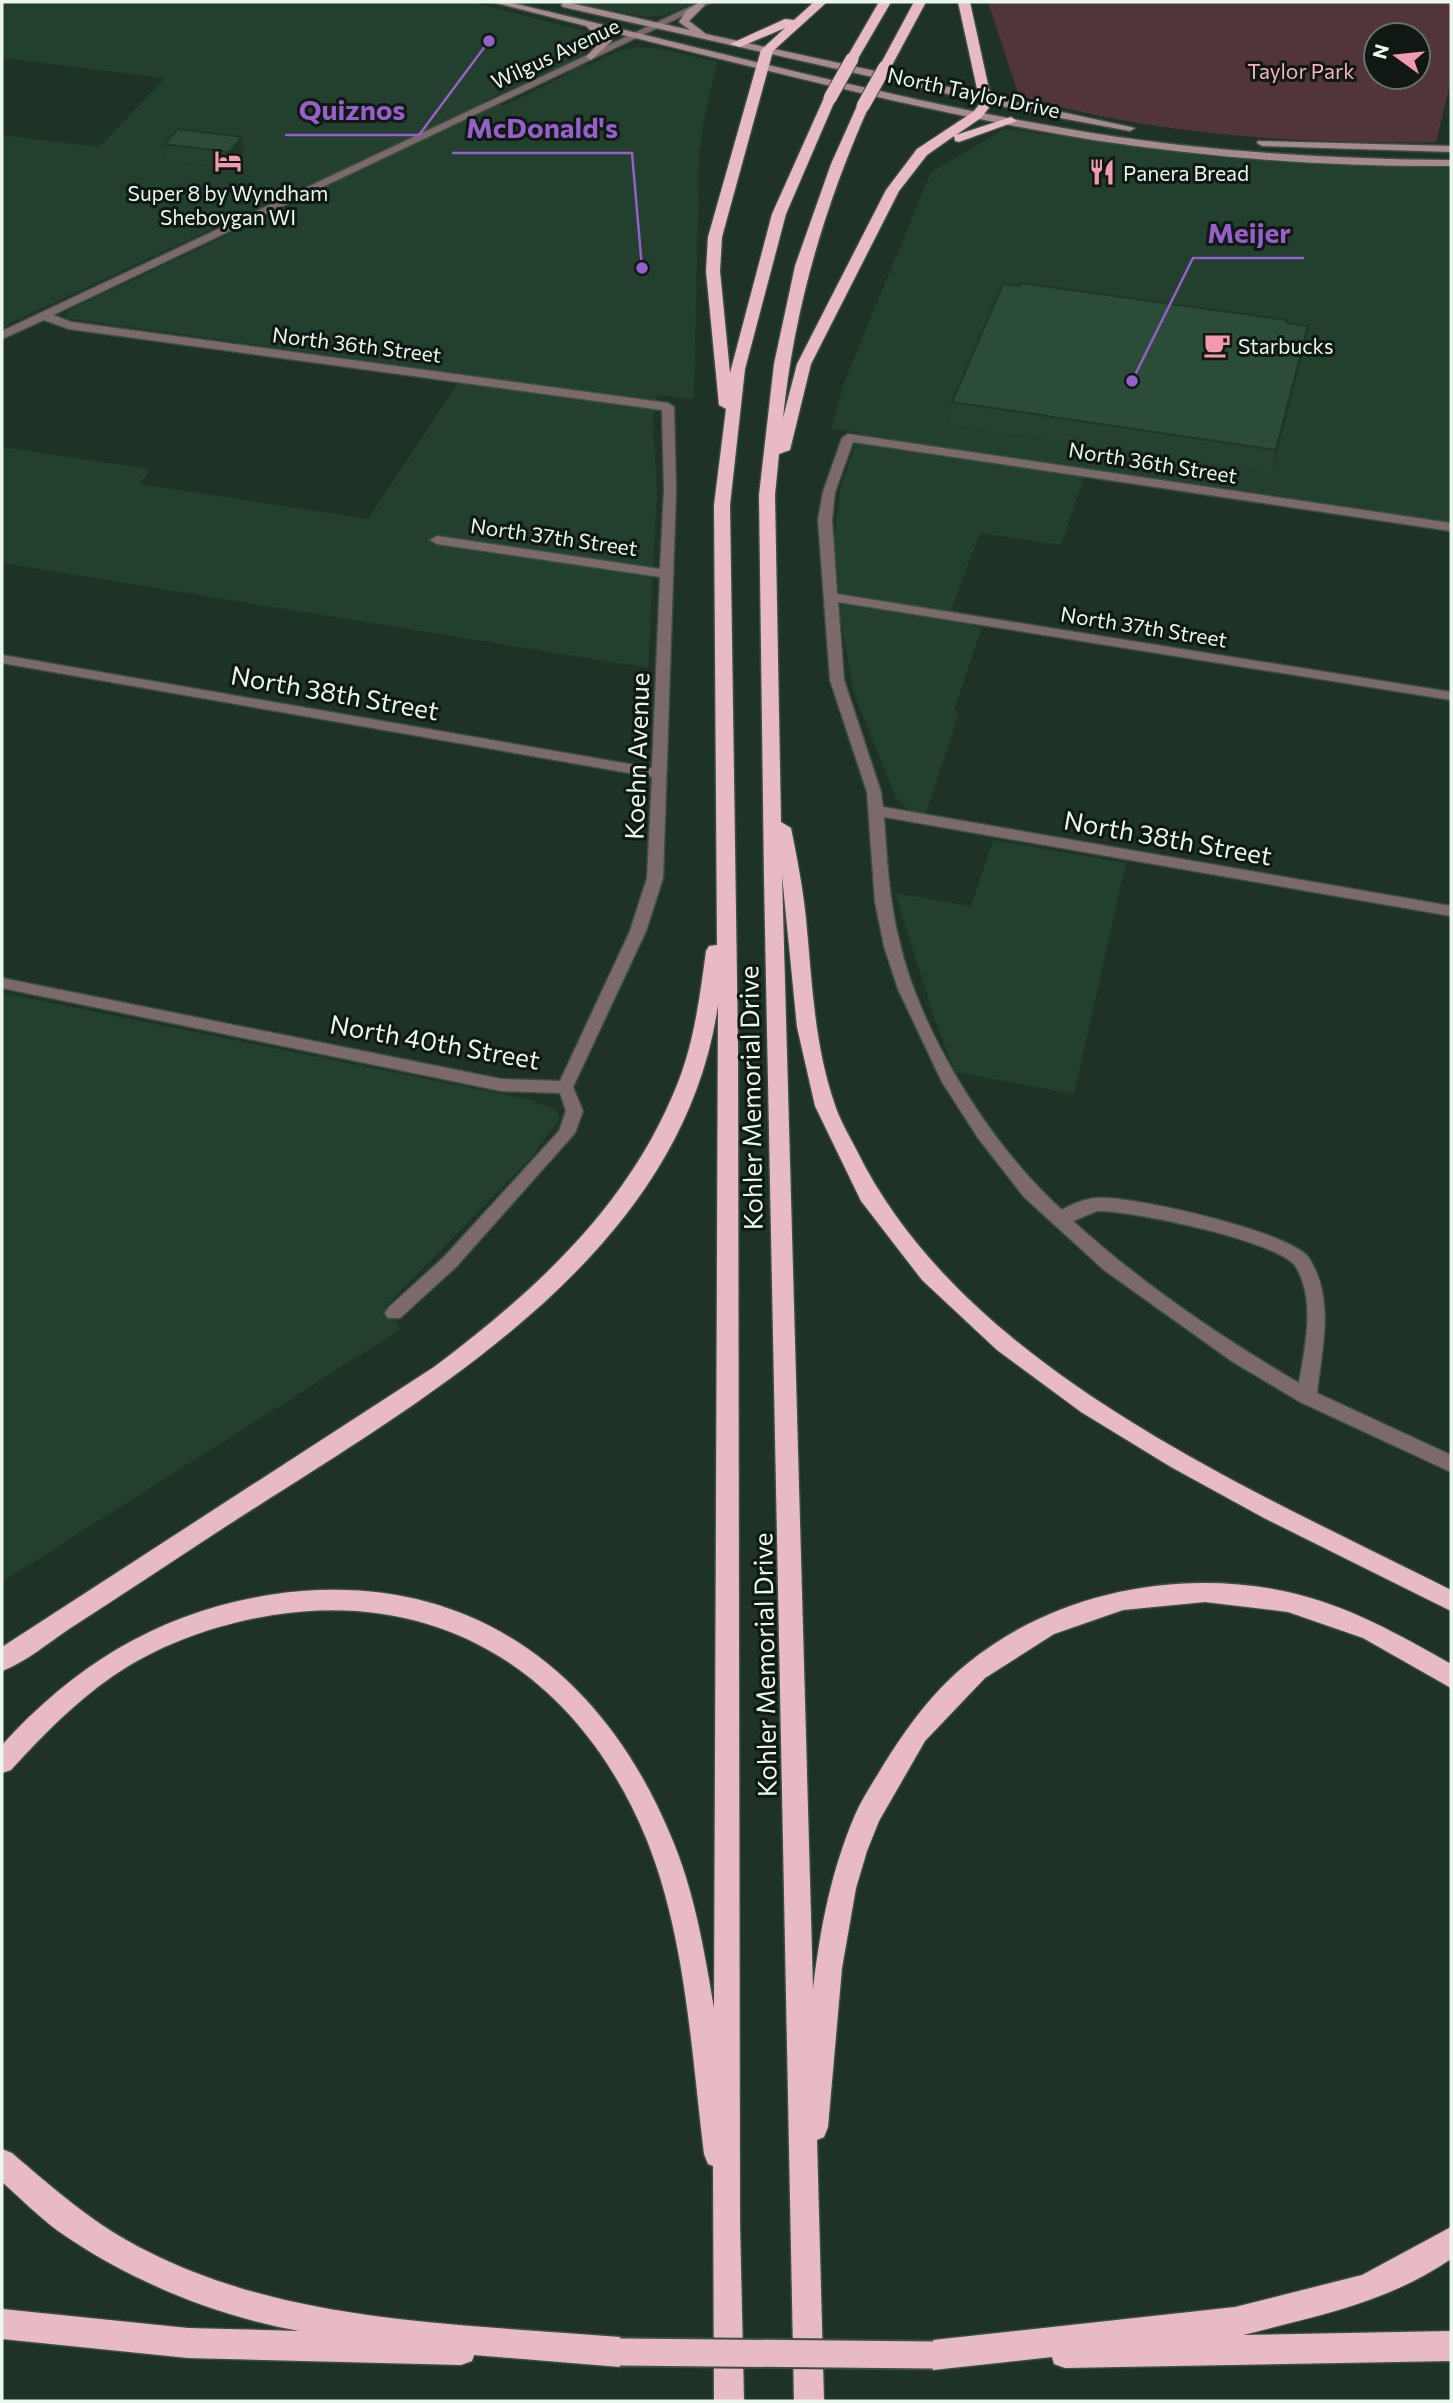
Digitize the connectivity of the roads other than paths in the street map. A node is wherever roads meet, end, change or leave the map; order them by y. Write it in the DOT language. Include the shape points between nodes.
graph roads {
  1 [pos="497,2"];
  2 [pos="821,2"];
  3 [pos="885,2"];
  4 [pos="920,2"];
  5 [pos="964,2"];
  6 [pos="704,3"];
  7 [pos="560,4"];
  8 [pos="804,17"];
  9 [pos="568,18"];
  10 [pos="657,26"];
  11 [pos="638,36"];
  12 [pos="719,40"];
  13 [pos="736,44"];
  14 [pos="767,50"];
  15 [pos="591,57"];
  16 [pos="764,65"];
  17 [pos="989,100"];
  18 [pos="977,115"];
  19 [pos="1011,121"];
  20 [pos="1149,131"];
  21 [pos="1255,142"];
  22 [pos="1451,149"];
  23 [pos="1451,163"];
  24 [pos="870,233"];
  25 [pos="44,316"];
  26 [pos="2,335"];
  27 [pos="668,407"];
  28 [pos="729,428"];
  29 [pos="767,513"];
  30 [pos="1451,527"];
  31 [pos="437,540"];
  32 [pos="665,574"];
  33 [pos="830,597"];
  34 [pos="2,659"];
  35 [pos="1451,696"];
  36 [pos="771,769"];
  37 [pos="659,774"];
  38 [pos="876,811"];
  39 [pos="726,830"];
  40 [pos="1451,911"];
  41 [pos="2,983"];
  42 [pos="565,1087"];
  43 [pos="1059,1221"];
  44 [pos="394,1313"];
  45 [pos="1307,1396"];
  46 [pos="1451,1464"];
  47 [pos="1451,1601"];
  48 [pos="2,1660"];
  49 [pos="1451,1677"];
  50 [pos="2,1762"];
  51 [pos="2,2163"];
  52 [pos="727,2220"];
  53 [pos="805,2222"];
  54 [pos="1451,2241"];
  55 [pos="2,2324"];
  56 [pos="1451,2346"];
  57 [pos="620,2352"];
  58 [pos="933,2355"];
  59 [pos="729,2401"];
  60 [pos="809,2401"];
  1 -- 9 [label="main road, North Taylor Drive"];
  2 -- 8 [label="highway"];
  3 -- 28 [label="highway, Kohler Memorial Drive, bridge" via="830,98 779,214 738,369"];
  4 -- 29 [label="highway, Kohler Memorial Drive, bridge" via="863,106 811,234 789,318 774,417"];
  5 -- 17 [label="highway"];
  6 -- 10 [label="street, Wilgus Avenue"];
  6 -- 12 [label="main road" via="684,22"];
  7 -- 10 [label="main road, North Taylor Drive"];
  8 -- 13 [label="highway"];
  8 -- 14 [label="highway"];
  9 -- 11 [label="main road, North Taylor Drive"];
  9 -- 15 [label="main road" via="607,40"];
  10 -- 11 [label="street, Wilgus Avenue"];
  10 -- 12 [label="main road, North Taylor Drive"];
  11 -- 15 [label="street, Wilgus Avenue"];
  11 -- 16 [label="main road, North Taylor Drive"];
  12 -- 13 [label="main road, North Taylor Drive"];
  13 -- 14 [label="main road, North Taylor Drive"];
  14 -- 16 [label="highway"];
  14 -- 17 [label="main road, North Taylor Drive"];
  15 -- 25 [label="street, Wilgus Avenue"];
  16 -- 18 [label="main road, North Taylor Drive"];
  16 -- 28 [label="highway" via="715,237 713,271"];
  17 -- 18 [label="highway"];
  17 -- 20 [label="main road, North Taylor Drive"];
  18 -- 19 [label="main road, North Taylor Drive"];
  18 -- 24 [label="highway" via="914,160"];
  19 -- 23 [label="main road, North Taylor Drive" via="1261,155"];
  19 -- 24 [label="highway" via="968,134 934,153"];
  21 -- 22 [label="main road"];
  24 -- 29 [label="highway" via="797,382"];
  25 -- 26 [label="street, Wilgus Avenue"];
  25 -- 27 [label="street, North 36th Street" via="69,325"];
  27 -- 32 [label="street, Koehn Avenue"];
  28 -- 39 [label="highway, Kohler Memorial Drive" via="722,505"];
  29 -- 36 [label="highway, Kohler Memorial Drive"];
  30 -- 33 [label="street, North 36th Street" via="848,438 829,492 825,520"];
  31 -- 32 [label="street, North 37th Street"];
  32 -- 37 [label="street, Koehn Avenue"];
  33 -- 35 [label="street, North 37th Street"];
  33 -- 38 [label="street" via="837,680 874,792"];
  34 -- 37 [label="street, North 38th Street"];
  36 -- 47 [label="highway" via="794,893 806,1041 817,1082 852,1167 921,1264 1007,1347 1073,1398"];
  36 -- 53 [label="highway, Kohler Memorial Drive"];
  37 -- 42 [label="street, Koehn Avenue" via="655,878 638,932"];
  38 -- 40 [label="street, North 38th Street"];
  38 -- 43 [label="street" via="883,902 892,946 931,1048 984,1134"];
  39 -- 48 [label="highway" via="716,957 702,1045 679,1110 652,1160 604,1229 550,1287 463,1358"];
  39 -- 52 [label="highway, Kohler Memorial Drive"];
  41 -- 42 [label="street, North 40th Street" via="501,1085"];
  42 -- 44 [label="street, North 40th Street" via="575,1102 576,1114 565,1135 450,1262"];
  43 -- 45 [label="street" via="1142,1289 1240,1357"];
  43 -- 45 [label="street" via="1088,1205 1103,1204 1266,1241 1296,1254 1312,1283 1316,1320"];
  45 -- 46 [label="street"];
  49 -- 53 [label="highway" via="1386,1636 1301,1603 1221,1590 1170,1591 1107,1603 1051,1623 1002,1651 952,1690 893,1767 867,1816 846,1882 826,2009"];
  50 -- 52 [label="highway" via="61,1701 110,1664 164,1636 248,1608 320,1599 411,1606 464,1623 511,1648 557,1685 598,1734 638,1794 659,1837 688,1938"];
  51 -- 57 [label="highway" via="63,2219 155,2273 194,2290 335,2325"];
  52 -- 59 [label="highway"];
  53 -- 60 [label="highway"];
  54 -- 58 [label="highway" via="1404,2270 1331,2300 1235,2322"];
  55 -- 57 [label="highway" via="269,2347"];
  56 -- 58 [label="highway"];
  57 -- 58 [label="highway, bridge"];
}
